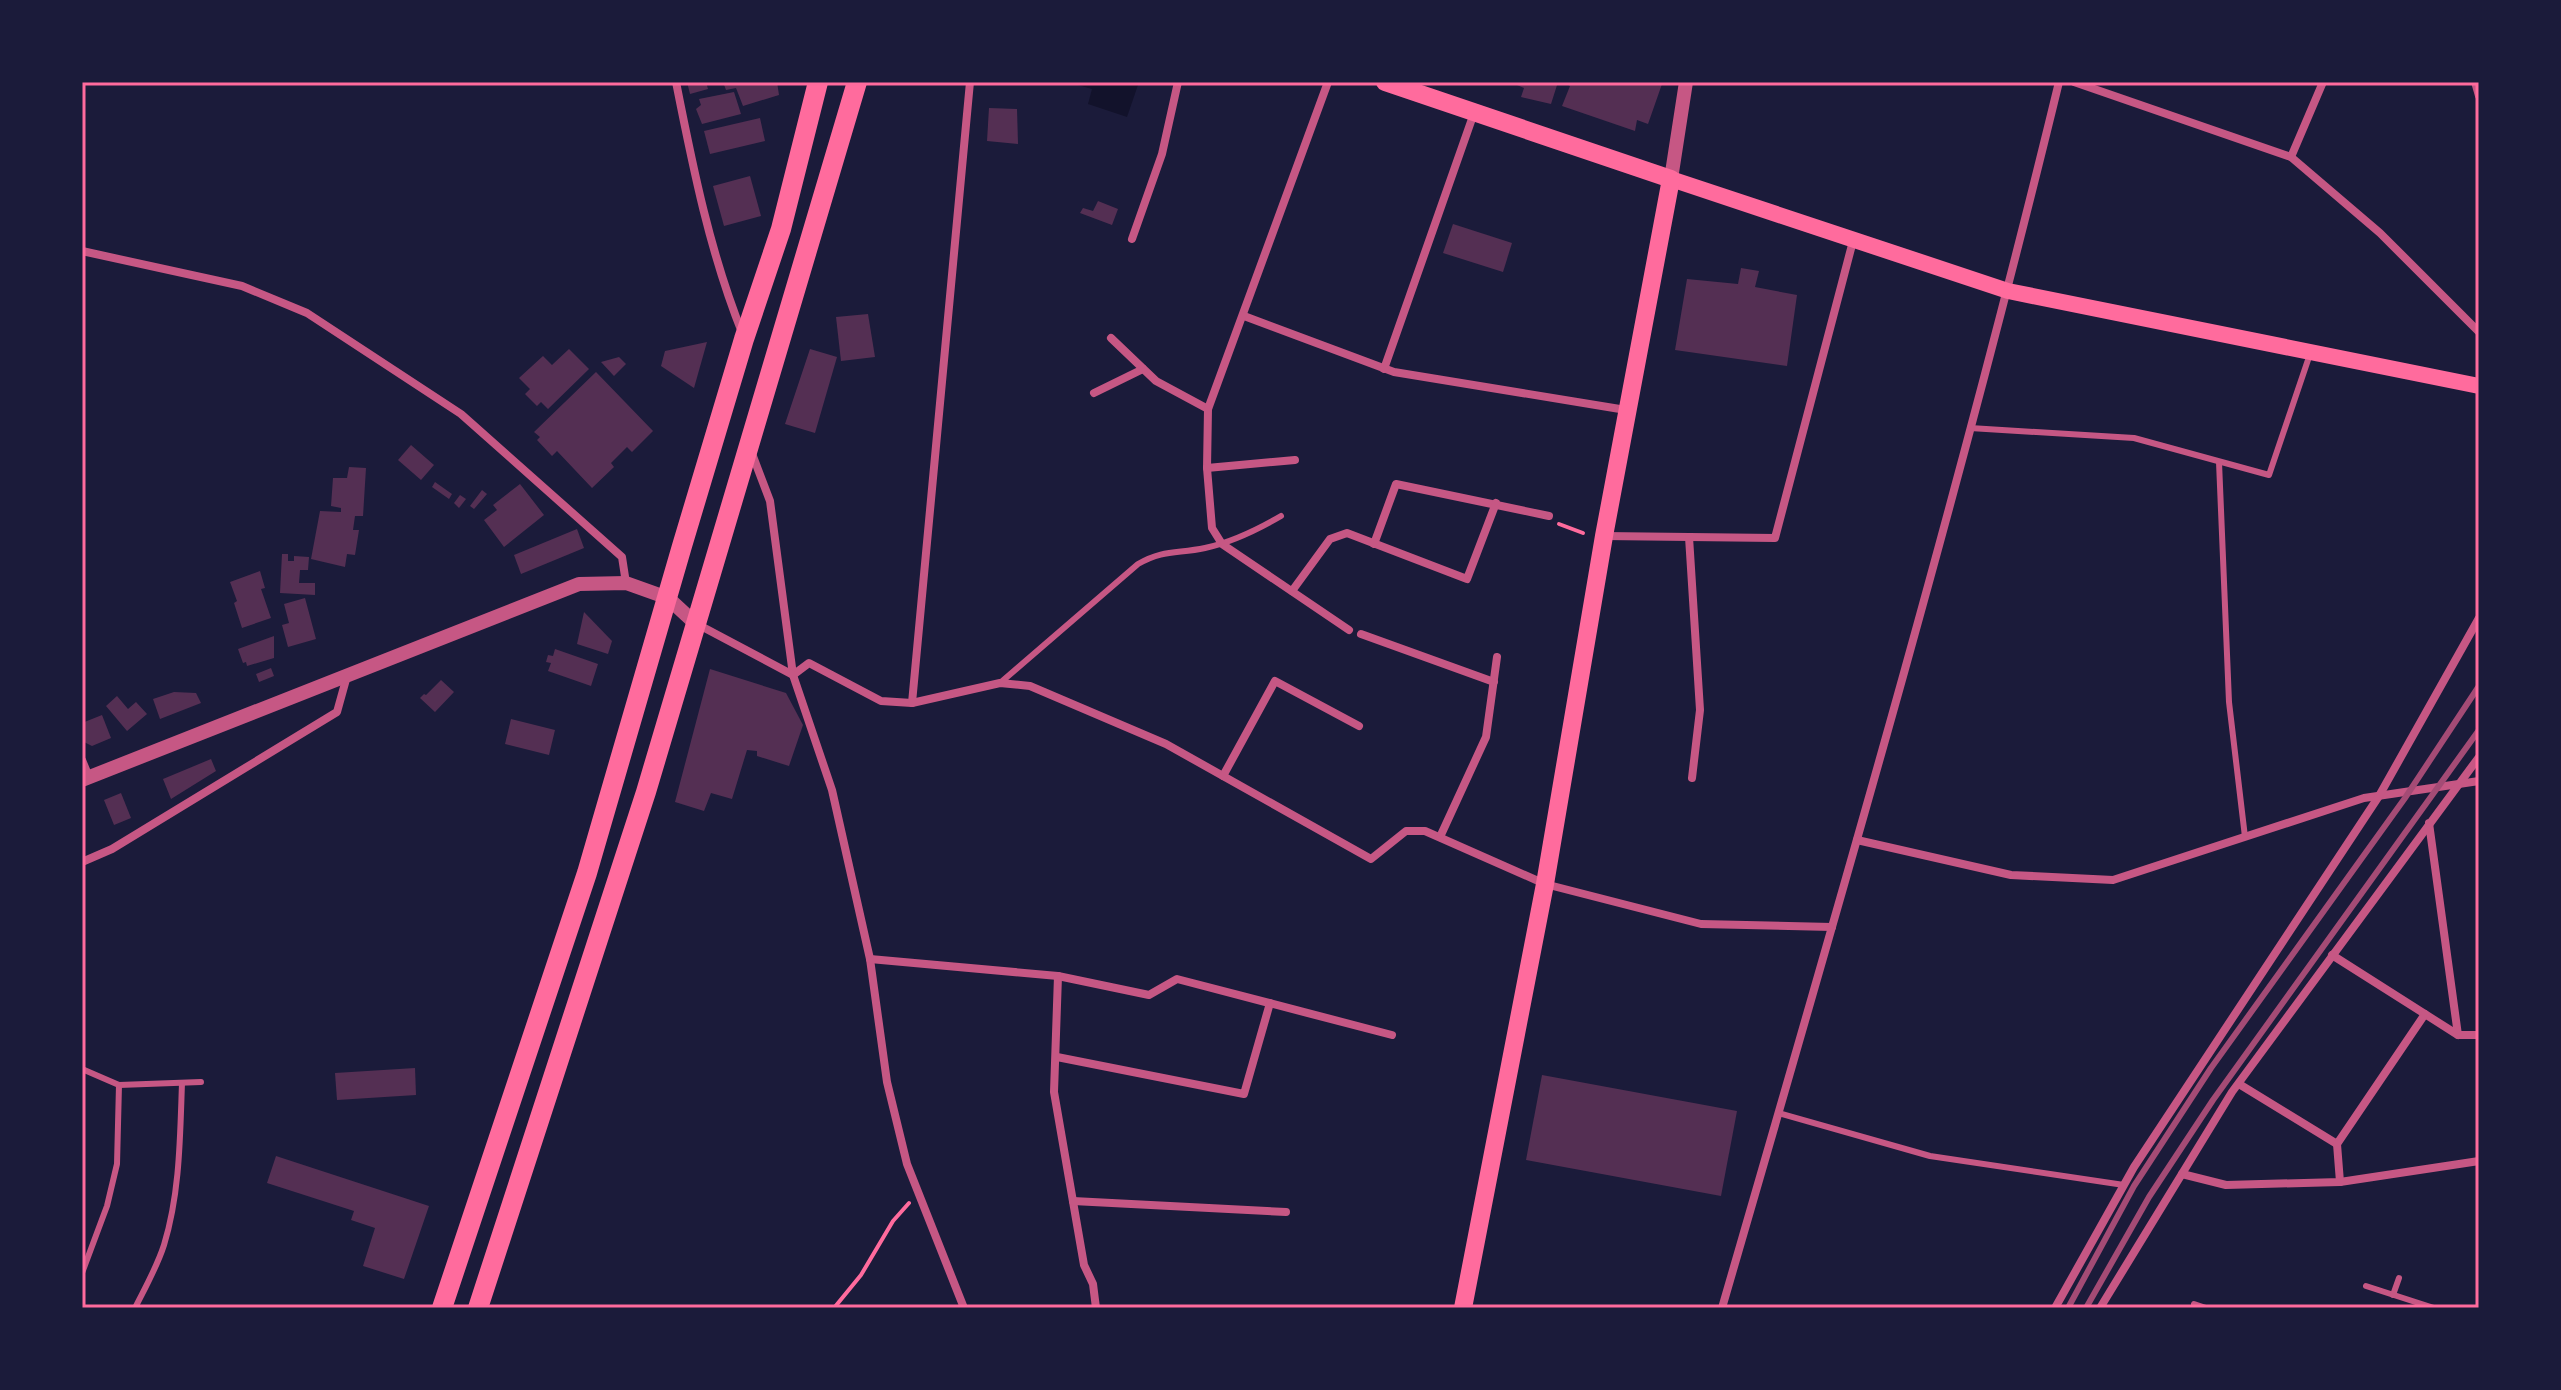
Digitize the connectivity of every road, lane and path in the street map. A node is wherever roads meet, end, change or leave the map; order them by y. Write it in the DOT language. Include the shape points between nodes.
graph roads {
  1 [pos="676,82"];
  2 [pos="818,82"];
  3 [pos="857,82"];
  4 [pos="970,82"];
  5 [pos="1178,82"];
  6 [pos="1328,82"];
  7 [pos="1385,82"];
  8 [pos="1686,82"];
  9 [pos="2059,82"];
  10 [pos="2074,82"];
  11 [pos="2323,82"];
  12 [pos="2475,82"];
  13 [pos="2479,96"];
  14 [pos="1474,113"];
  15 [pos="2291,157"];
  16 [pos="1671,179"];
  17 [pos="1132,239"];
  18 [pos="1853,241"];
  19 [pos="82,251"];
  20 [pos="2008,291"];
  21 [pos="1244,316"];
  22 [pos="2479,332"];
  23 [pos="1111,338"];
  24 [pos="744,339"];
  25 [pos="2311,351"];
  26 [pos="1143,369"];
  27 [pos="1384,369"];
  28 [pos="2479,386"];
  29 [pos="1094,393"];
  30 [pos="1208,409"];
  31 [pos="1627,410"];
  32 [pos="1970,428"];
  33 [pos="749,446"];
  34 [pos="1295,460"];
  35 [pos="2219,462"];
  36 [pos="1207,468"];
  37 [pos="1496,503"];
  38 [pos="1281,516"];
  39 [pos="1549,516"];
  40 [pos="1583,533"];
  41 [pos="1604,536"];
  42 [pos="1689,537"];
  43 [pos="1222,544"];
  44 [pos="1374,544"];
  45 [pos="626,583"];
  46 [pos="1292,591"];
  47 [pos="668,598"];
  48 [pos="2479,618"];
  49 [pos="696,624"];
  50 [pos="1349,630"];
  51 [pos="1361,634"];
  52 [pos="1497,657"];
  53 [pos="793,675"];
  54 [pos="348,676"];
  55 [pos="1494,682"];
  56 [pos="1000,683"];
  57 [pos="912,703"];
  58 [pos="1359,726"];
  59 [pos="2479,757"];
  60 [pos="82,760"];
  61 [pos="1223,776"];
  62 [pos="1692,778"];
  63 [pos="86,779"];
  64 [pos="2479,781"];
  65 [pos="2457,784"];
  66 [pos="2379,796"];
  67 [pos="2429,823"];
  68 [pos="1440,837"];
  69 [pos="2245,837"];
  70 [pos="1857,840"];
  71 [pos="82,862"];
  72 [pos="1545,884"];
  73 [pos="1832,927"];
  74 [pos="2332,955"];
  75 [pos="870,959"];
  76 [pos="1058,976"];
  77 [pos="1270,1003"];
  78 [pos="2425,1014"];
  79 [pos="1392,1035"];
  80 [pos="2458,1035"];
  81 [pos="2479,1035"];
  82 [pos="1057,1057"];
  83 [pos="82,1069"];
  84 [pos="201,1082"];
  85 [pos="182,1083"];
  86 [pos="2239,1084"];
  87 [pos="119,1085"];
  88 [pos="1778,1113"];
  89 [pos="2337,1144"];
  90 [pos="2479,1161"];
  91 [pos="2182,1174"];
  92 [pos="2340,1182"];
  93 [pos="2124,1185"];
  94 [pos="918,1193"];
  95 [pos="1073,1201"];
  96 [pos="1286,1212"];
  97 [pos="82,1273"];
  98 [pos="2399,1278"];
  99 [pos="2366,1286"];
  100 [pos="2393,1295"];
  101 [pos="2194,1304"];
  102 [pos="135,1308"];
  103 [pos="442,1308"];
  104 [pos="478,1308"];
  105 [pos="834,1308"];
  106 [pos="964,1308"];
  107 [pos="1096,1308"];
  108 [pos="1463,1308"];
  109 [pos="1722,1308"];
  110 [pos="2055,1308"];
  111 [pos="2100,1308"];
  112 [pos="2206,1308"];
  113 [pos="2434,1308"];
  1 -- 24 [label="street" via="709,233"];
  2 -- 24 [label="highway" via="781,229"];
  3 -- 33 [label="highway"];
  4 -- 57 [label="street"];
  5 -- 17 [label="street" via="1162,154"];
  6 -- 21 [label="street"];
  7 -- 14 [label="main road"];
  8 -- 16 [label="street"];
  9 -- 20 [label="street"];
  10 -- 15 [label="street"];
  11 -- 15 [label="street"];
  12 -- 13 [label="street"];
  14 -- 16 [label="main road"];
  14 -- 27 [label="street"];
  15 -- 22 [label="street" via="2380,233"];
  16 -- 18 [label="main road"];
  16 -- 31 [label="main road"];
  18 -- 20 [label="main road"];
  18 -- 42 [label="street" via="1775,538"];
  19 -- 45 [label="street" via="242,286 307,313 461,414 622,557"];
  20 -- 25 [label="main road"];
  20 -- 32 [label="street"];
  21 -- 27 [label="street"];
  21 -- 30 [label="street"];
  23 -- 26 [label="street"];
  24 -- 47 [label="highway"];
  25 -- 28 [label="main road"];
  25 -- 35 [label="lane" via="2269,475"];
  26 -- 29 [label="street"];
  26 -- 30 [label="street"];
  27 -- 31 [label="street"];
  30 -- 36 [label="street"];
  31 -- 41 [label="main road"];
  32 -- 35 [label="lane" via="2134,438"];
  32 -- 70 [label="street"];
  33 -- 49 [label="highway"];
  33 -- 53 [label="street" via="770,501"];
  34 -- 36 [label="street"];
  35 -- 69 [label="lane" via="2229,702"];
  36 -- 43 [label="street" via="1212,528"];
  37 -- 39 [label="street"];
  37 -- 44 [label="street" via="1396,484"];
  37 -- 44 [label="street" via="1467,579"];
  38 -- 43 [label="lane"];
  39 -- 40 [label="path"];
  41 -- 42 [label="street"];
  41 -- 72 [label="main road"];
  42 -- 62 [label="street" via="1700,710"];
  43 -- 46 [label="street"];
  43 -- 56 [label="lane" via="1156,554 1138,564"];
  44 -- 46 [label="street" via="1347,533 1330,539"];
  45 -- 47 [label="street"];
  45 -- 54 [label="street" via="579,584"];
  46 -- 50 [label="street"];
  47 -- 49 [label="street"];
  47 -- 103 [label="highway" via="587,873"];
  48 -- 66 [label="street"];
  49 -- 53 [label="street"];
  49 -- 104 [label="highway"];
  51 -- 55 [label="street"];
  52 -- 55 [label="street"];
  53 -- 57 [label="street" via="809,663 881,701"];
  53 -- 75 [label="street" via="832,790"];
  54 -- 63 [label="street"];
  54 -- 71 [label="street" via="337,712 112,849"];
  55 -- 68 [label="street" via="1486,737"];
  56 -- 57 [label="street"];
  56 -- 61 [label="street" via="1030,686 1166,744"];
  58 -- 61 [label="street" via="1275,681"];
  59 -- 65 [label="street"];
  60 -- 63 [label="street"];
  61 -- 68 [label="street" via="1371,859 1406,831"];
  64 -- 65 [label="street"];
  65 -- 66 [label="street"];
  65 -- 67 [label="street"];
  66 -- 69 [label="street"];
  66 -- 93 [label="street"];
  67 -- 74 [label="street"];
  67 -- 80 [label="street"];
  68 -- 72 [label="street"];
  69 -- 70 [label="street" via="2113,880 2011,875"];
  70 -- 73 [label="street"];
  72 -- 73 [label="street" via="1701,924"];
  72 -- 108 [label="main road"];
  73 -- 88 [label="street"];
  74 -- 78 [label="street"];
  74 -- 86 [label="street"];
  75 -- 76 [label="street"];
  75 -- 94 [label="street" via="887,1082"];
  76 -- 77 [label="street" via="1149,995 1177,979"];
  76 -- 82 [label="street"];
  77 -- 79 [label="street"];
  77 -- 82 [label="street" via="1244,1094"];
  78 -- 80 [label="street"];
  78 -- 89 [label="street"];
  80 -- 81 [label="street"];
  82 -- 95 [label="street" via="1054,1092"];
  83 -- 87 [label="lane"];
  84 -- 85 [label="lane"];
  85 -- 87 [label="lane"];
  85 -- 102 [label="lane" via="172,1214 163,1249"];
  86 -- 89 [label="street"];
  86 -- 91 [label="street"];
  87 -- 97 [label="lane" via="117,1164"];
  88 -- 93 [label="lane" via="1930,1156"];
  88 -- 109 [label="street"];
  89 -- 92 [label="street"];
  90 -- 92 [label="street"];
  91 -- 92 [label="street" via="2226,1185"];
  91 -- 111 [label="street"];
  93 -- 110 [label="street"];
  94 -- 105 [label="path"];
  94 -- 106 [label="street"];
  95 -- 96 [label="street"];
  95 -- 107 [label="street"];
  98 -- 100 [label="lane"];
  99 -- 100 [label="lane"];
  100 -- 113 [label="lane"];
  101 -- 112 [label="lane"];
}
